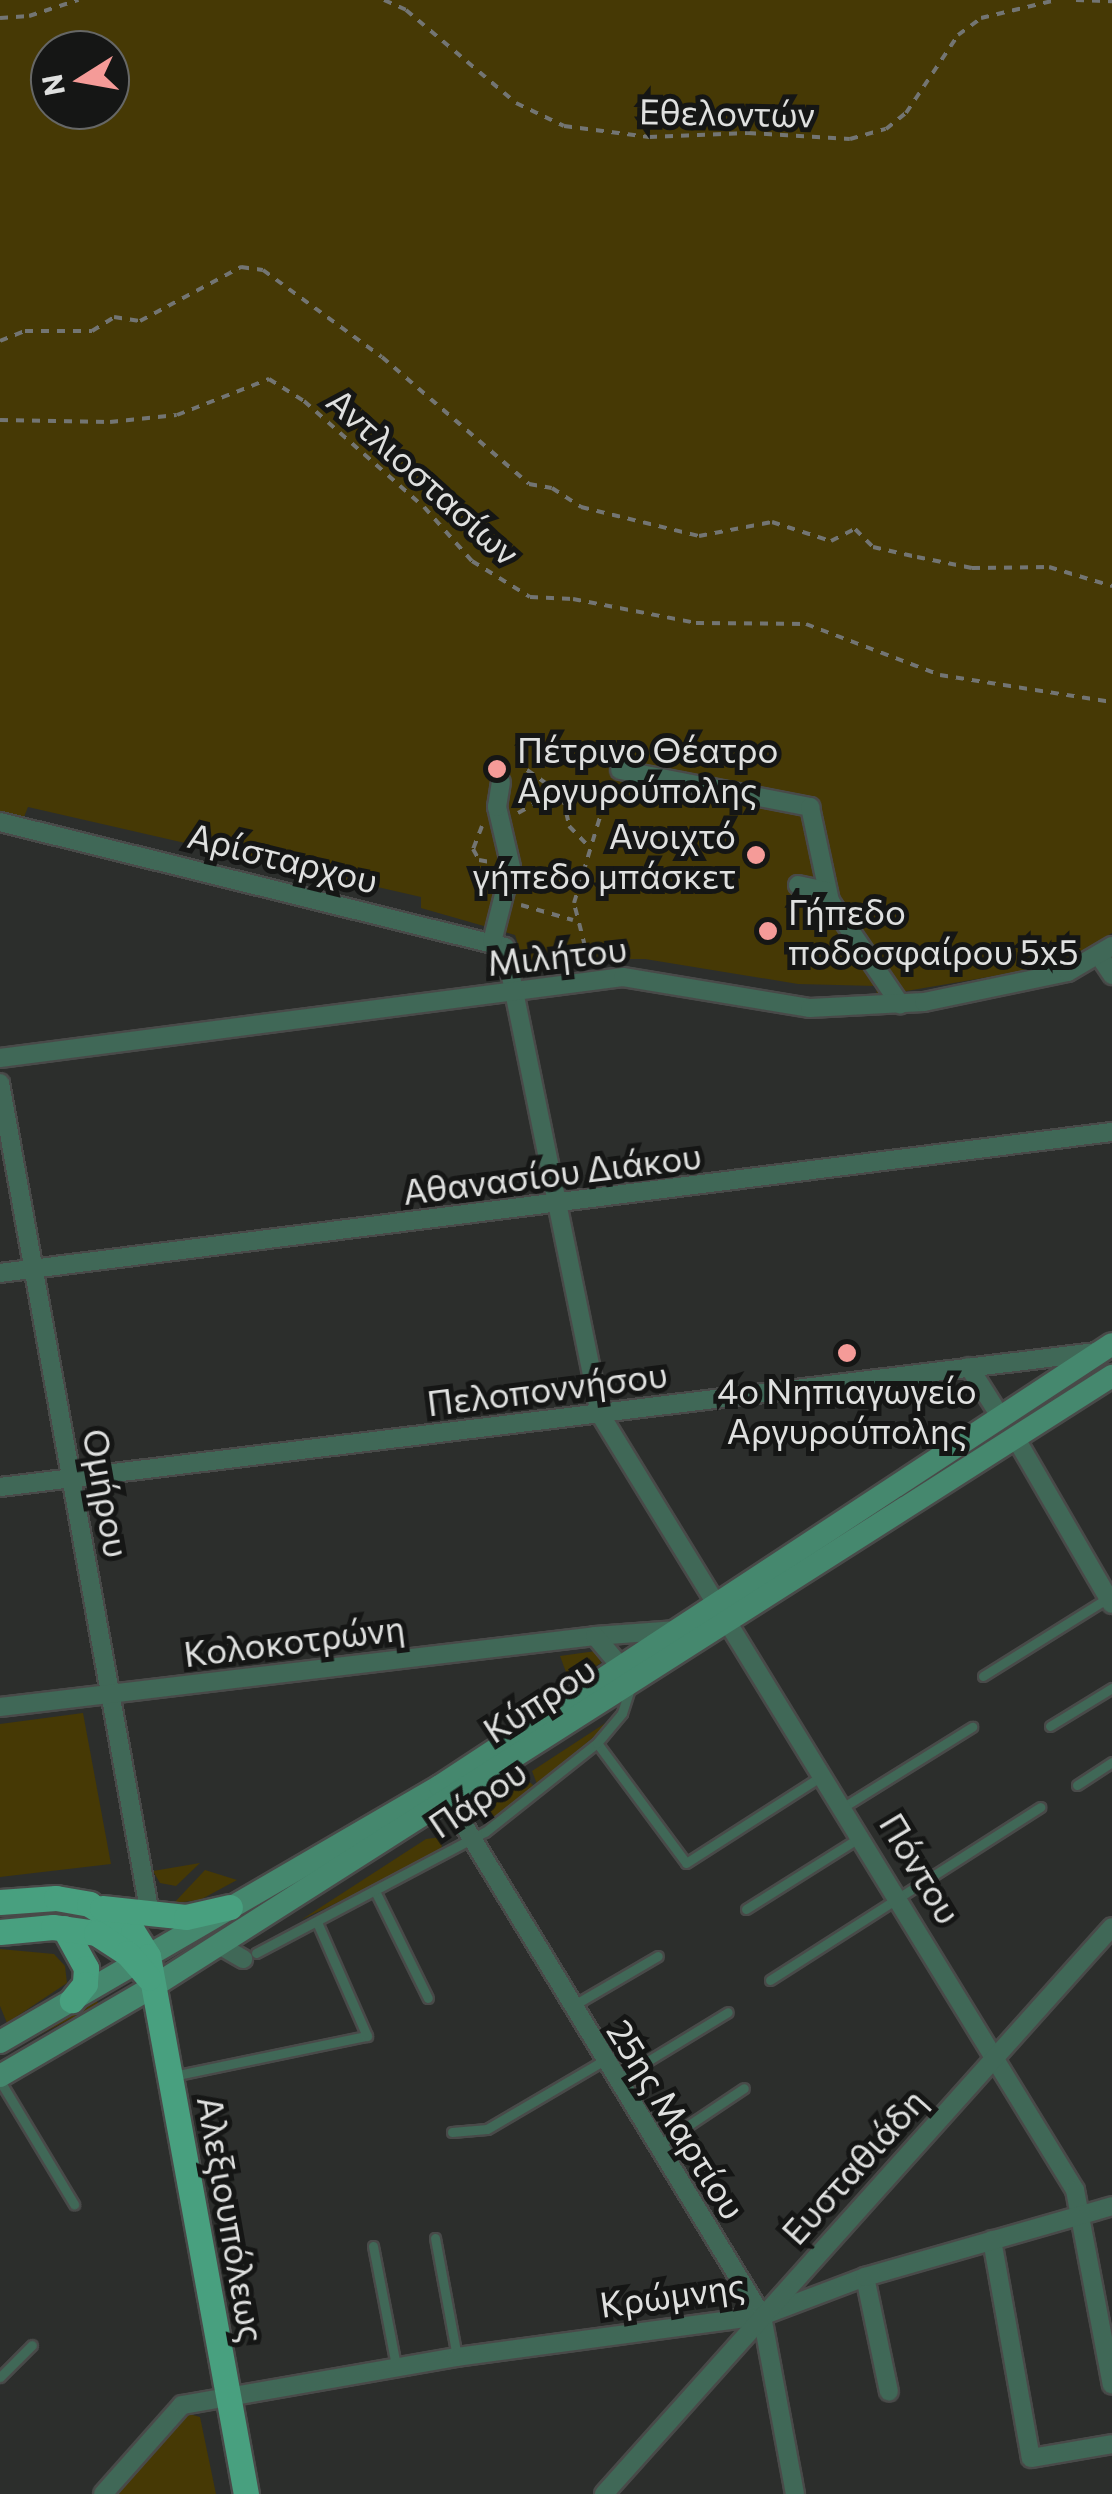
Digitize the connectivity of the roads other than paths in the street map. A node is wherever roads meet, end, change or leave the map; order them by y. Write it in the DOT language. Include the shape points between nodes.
graph roads {
  1 [pos="620,770"];
  2 [pos="502,782"];
  3 [pos="0,822"];
  4 [pos="798,885"];
  5 [pos="827,891"];
  6 [pos="492,942"];
  7 [pos="1106,951"];
  8 [pos="1112,975"];
  9 [pos="514,991"];
  10 [pos="900,1004"];
  11 [pos="0,1058"];
  12 [pos="0,1084"];
  13 [pos="1112,1132"];
  14 [pos="556,1205"];
  15 [pos="34,1268"];
  16 [pos="0,1272"];
  17 [pos="1107,1348"];
  18 [pos="969,1366"];
  19 [pos="1109,1385"];
  20 [pos="600,1414"];
  21 [pos="1000,1416"];
  22 [pos="1015,1437"];
  23 [pos="72,1478"];
  24 [pos="0,1486"];
  25 [pos="1110,1601"];
  26 [pos="723,1611"];
  27 [pos="677,1630"];
  28 [pos="595,1636"];
  29 [pos="626,1674"];
  30 [pos="983,1676"];
  31 [pos="1112,1688"];
  32 [pos="110,1695"];
  33 [pos="0,1707"];
  34 [pos="1050,1726"];
  35 [pos="972,1727"];
  36 [pos="597,1743"];
  37 [pos="1112,1762"];
  38 [pos="826,1774"];
  39 [pos="1077,1784"];
  40 [pos="448,1799"];
  41 [pos="846,1806"];
  42 [pos="1040,1807"];
  43 [pos="863,1836"];
  44 [pos="470,1841"];
  45 [pos="376,1893"];
  46 [pos="899,1894"];
  47 [pos="0,1902"];
  48 [pos="98,1907"];
  49 [pos="230,1907"];
  50 [pos="746,1908"];
  51 [pos="150,1914"];
  52 [pos="317,1922"];
  53 [pos="1112,1927"];
  54 [pos="64,1928"];
  55 [pos="0,1932"];
  56 [pos="218,1945"];
  57 [pos="250,1956"];
  58 [pos="658,1956"];
  59 [pos="143,1959"];
  60 [pos="770,1980"];
  61 [pos="154,1986"];
  62 [pos="428,1998"];
  63 [pos="72,2000"];
  64 [pos="570,2008"];
  65 [pos="728,2012"];
  66 [pos="1,2038"];
  67 [pos="996,2056"];
  68 [pos="603,2061"];
  69 [pos="170,2076"];
  70 [pos="0,2078"];
  71 [pos="615,2081"];
  72 [pos="744,2088"];
  73 [pos="452,2132"];
  74 [pos="656,2147"];
  75 [pos="74,2204"];
  76 [pos="1112,2206"];
  77 [pos="1083,2214"];
  78 [pos="436,2238"];
  79 [pos="992,2240"];
  80 [pos="373,2246"];
  81 [pos="865,2276"];
  82 [pos="762,2316"];
  83 [pos="32,2345"];
  84 [pos="456,2356"];
  85 [pos="396,2366"];
  86 [pos="0,2377"];
  87 [pos="1112,2385"];
  88 [pos="889,2392"];
  89 [pos="228,2394"];
  90 [pos="1112,2444"];
  91 [pos="103,2494"];
  92 [pos="246,2494"];
  93 [pos="604,2494"];
  94 [pos="795,2494"];
  1 -- 5 [label="street" via="810,807"];
  2 -- 6 [label="street" via="496,807 511,868"];
  3 -- 6 [label="street, Αρίσταρχου"];
  4 -- 5 [label="street"];
  5 -- 10 [label="street" via="840,923"];
  6 -- 9 [label="street" via="505,947"];
  7 -- 8 [label="street"];
  7 -- 10 [label="street, Μιλήτου" via="1040,980"];
  9 -- 10 [label="street, Μιλήτου" via="647,977 810,1008"];
  9 -- 11 [label="street, Μιλήτου"];
  9 -- 14 [label="street"];
  12 -- 15 [label="street, Ομήρου"];
  13 -- 14 [label="street, Αθανασίου Διάκου"];
  14 -- 15 [label="street, Αθανασίου Διάκου"];
  14 -- 20 [label="street"];
  15 -- 16 [label="street, Αθανασίου Διάκου"];
  15 -- 23 [label="street, Ομήρου"];
  17 -- 18 [label="street, Πελοποννήσου"];
  17 -- 21 [label="main road, Κύπρου"];
  18 -- 20 [label="street, Πελοποννήσου"];
  18 -- 21 [label="street"];
  19 -- 22 [label="main road, Κύπρου"];
  20 -- 23 [label="street, Πελοποννήσου"];
  20 -- 26 [label="street, Πόντου"];
  21 -- 26 [label="main road, Κύπρου"];
  22 -- 25 [label="street"];
  22 -- 26 [label="main road, Κύπρου"];
  23 -- 24 [label="street, Πελοποννήσου"];
  23 -- 32 [label="street, Ομήρου"];
  25 -- 30 [label="lane"];
  26 -- 27 [label="main road, Κύπρου"];
  26 -- 29 [label="main road, Κύπρου"];
  26 -- 38 [label="street, Πόντου"];
  27 -- 28 [label="street, Κολοκοτρώνη"];
  27 -- 29 [label="main road, Κύπρου"];
  28 -- 29 [label="street"];
  28 -- 32 [label="street, Κολοκοτρώνη"];
  29 -- 36 [label="lane, Πάρου" via="622,1713"];
  29 -- 40 [label="main road, Κύπρου"];
  29 -- 49 [label="main road, Κύπρου"];
  31 -- 34 [label="lane"];
  32 -- 33 [label="street, Κολοκοτρώνη"];
  32 -- 51 [label="street, Ομήρου"];
  35 -- 41 [label="lane"];
  36 -- 38 [label="lane" via="686,1863"];
  36 -- 44 [label="lane, Πάρου"];
  37 -- 39 [label="lane"];
  38 -- 41 [label="street, Πόντου"];
  40 -- 44 [label="street, 25ης Μαρτίου"];
  40 -- 56 [label="main road, Κύπρου"];
  41 -- 43 [label="street, Πόντου"];
  42 -- 46 [label="lane"];
  43 -- 46 [label="street, Πόντου"];
  43 -- 50 [label="lane"];
  44 -- 45 [label="lane, Πάρου"];
  44 -- 64 [label="street, 25ης Μαρτίου"];
  45 -- 52 [label="lane, Πάρου"];
  45 -- 62 [label="lane"];
  46 -- 60 [label="lane"];
  46 -- 67 [label="street, Πόντου"];
  47 -- 48 [label="main road" via="56,1898"];
  48 -- 51 [label="main road"];
  48 -- 59 [label="main road" via="133,1932"];
  49 -- 51 [label="main road" via="186,1917"];
  49 -- 59 [label="main road, Κύπρου"];
  52 -- 57 [label="lane, Πάρου"];
  52 -- 69 [label="lane" via="366,2036"];
  53 -- 67 [label="street, Ευσταθιάδη"];
  54 -- 55 [label="main road"];
  54 -- 59 [label="main road" via="96,1933"];
  54 -- 63 [label="main road" via="86,1968 85,1984"];
  56 -- 57 [label="street"];
  56 -- 61 [label="main road, Κύπρου"];
  58 -- 64 [label="lane"];
  59 -- 61 [label="main road, Αλεξιουπόλεως"];
  59 -- 63 [label="main road, Κύπρου"];
  61 -- 69 [label="main road, Αλεξιουπόλεως"];
  61 -- 70 [label="main road, Κύπρου"];
  63 -- 66 [label="main road, Κύπρου"];
  64 -- 68 [label="street, 25ης Μαρτίου"];
  65 -- 71 [label="lane"];
  67 -- 77 [label="street, Πόντου"];
  67 -- 82 [label="street, Ευσταθιάδη"];
  68 -- 71 [label="street, 25ης Μαρτίου"];
  68 -- 73 [label="lane" via="487,2130"];
  69 -- 89 [label="main road, Αλεξιουπόλεως"];
  70 -- 75 [label="lane"];
  71 -- 74 [label="street, 25ης Μαρτίου"];
  72 -- 74 [label="lane"];
  74 -- 82 [label="street, 25ης Μαρτίου"];
  76 -- 77 [label="street, Κρώμνης"];
  77 -- 79 [label="street, Κρώμνης"];
  77 -- 87 [label="street, Πόντου"];
  78 -- 84 [label="lane"];
  79 -- 81 [label="street, Κρώμνης"];
  79 -- 90 [label="street" via="1030,2458"];
  80 -- 85 [label="lane"];
  81 -- 82 [label="street, Κρώμνης"];
  81 -- 88 [label="street"];
  82 -- 84 [label="street, Κρώμνης"];
  82 -- 93 [label="street, Ευσταθιάδη"];
  82 -- 94 [label="street, 25ης Μαρτίου"];
  83 -- 86 [label="lane"];
  84 -- 85 [label="street, Κρώμνης"];
  85 -- 89 [label="street, Κρώμνης"];
  89 -- 91 [label="street, Κρώμνης" via="182,2405"];
  89 -- 92 [label="main road, Αλεξιουπόλεως"];
}
